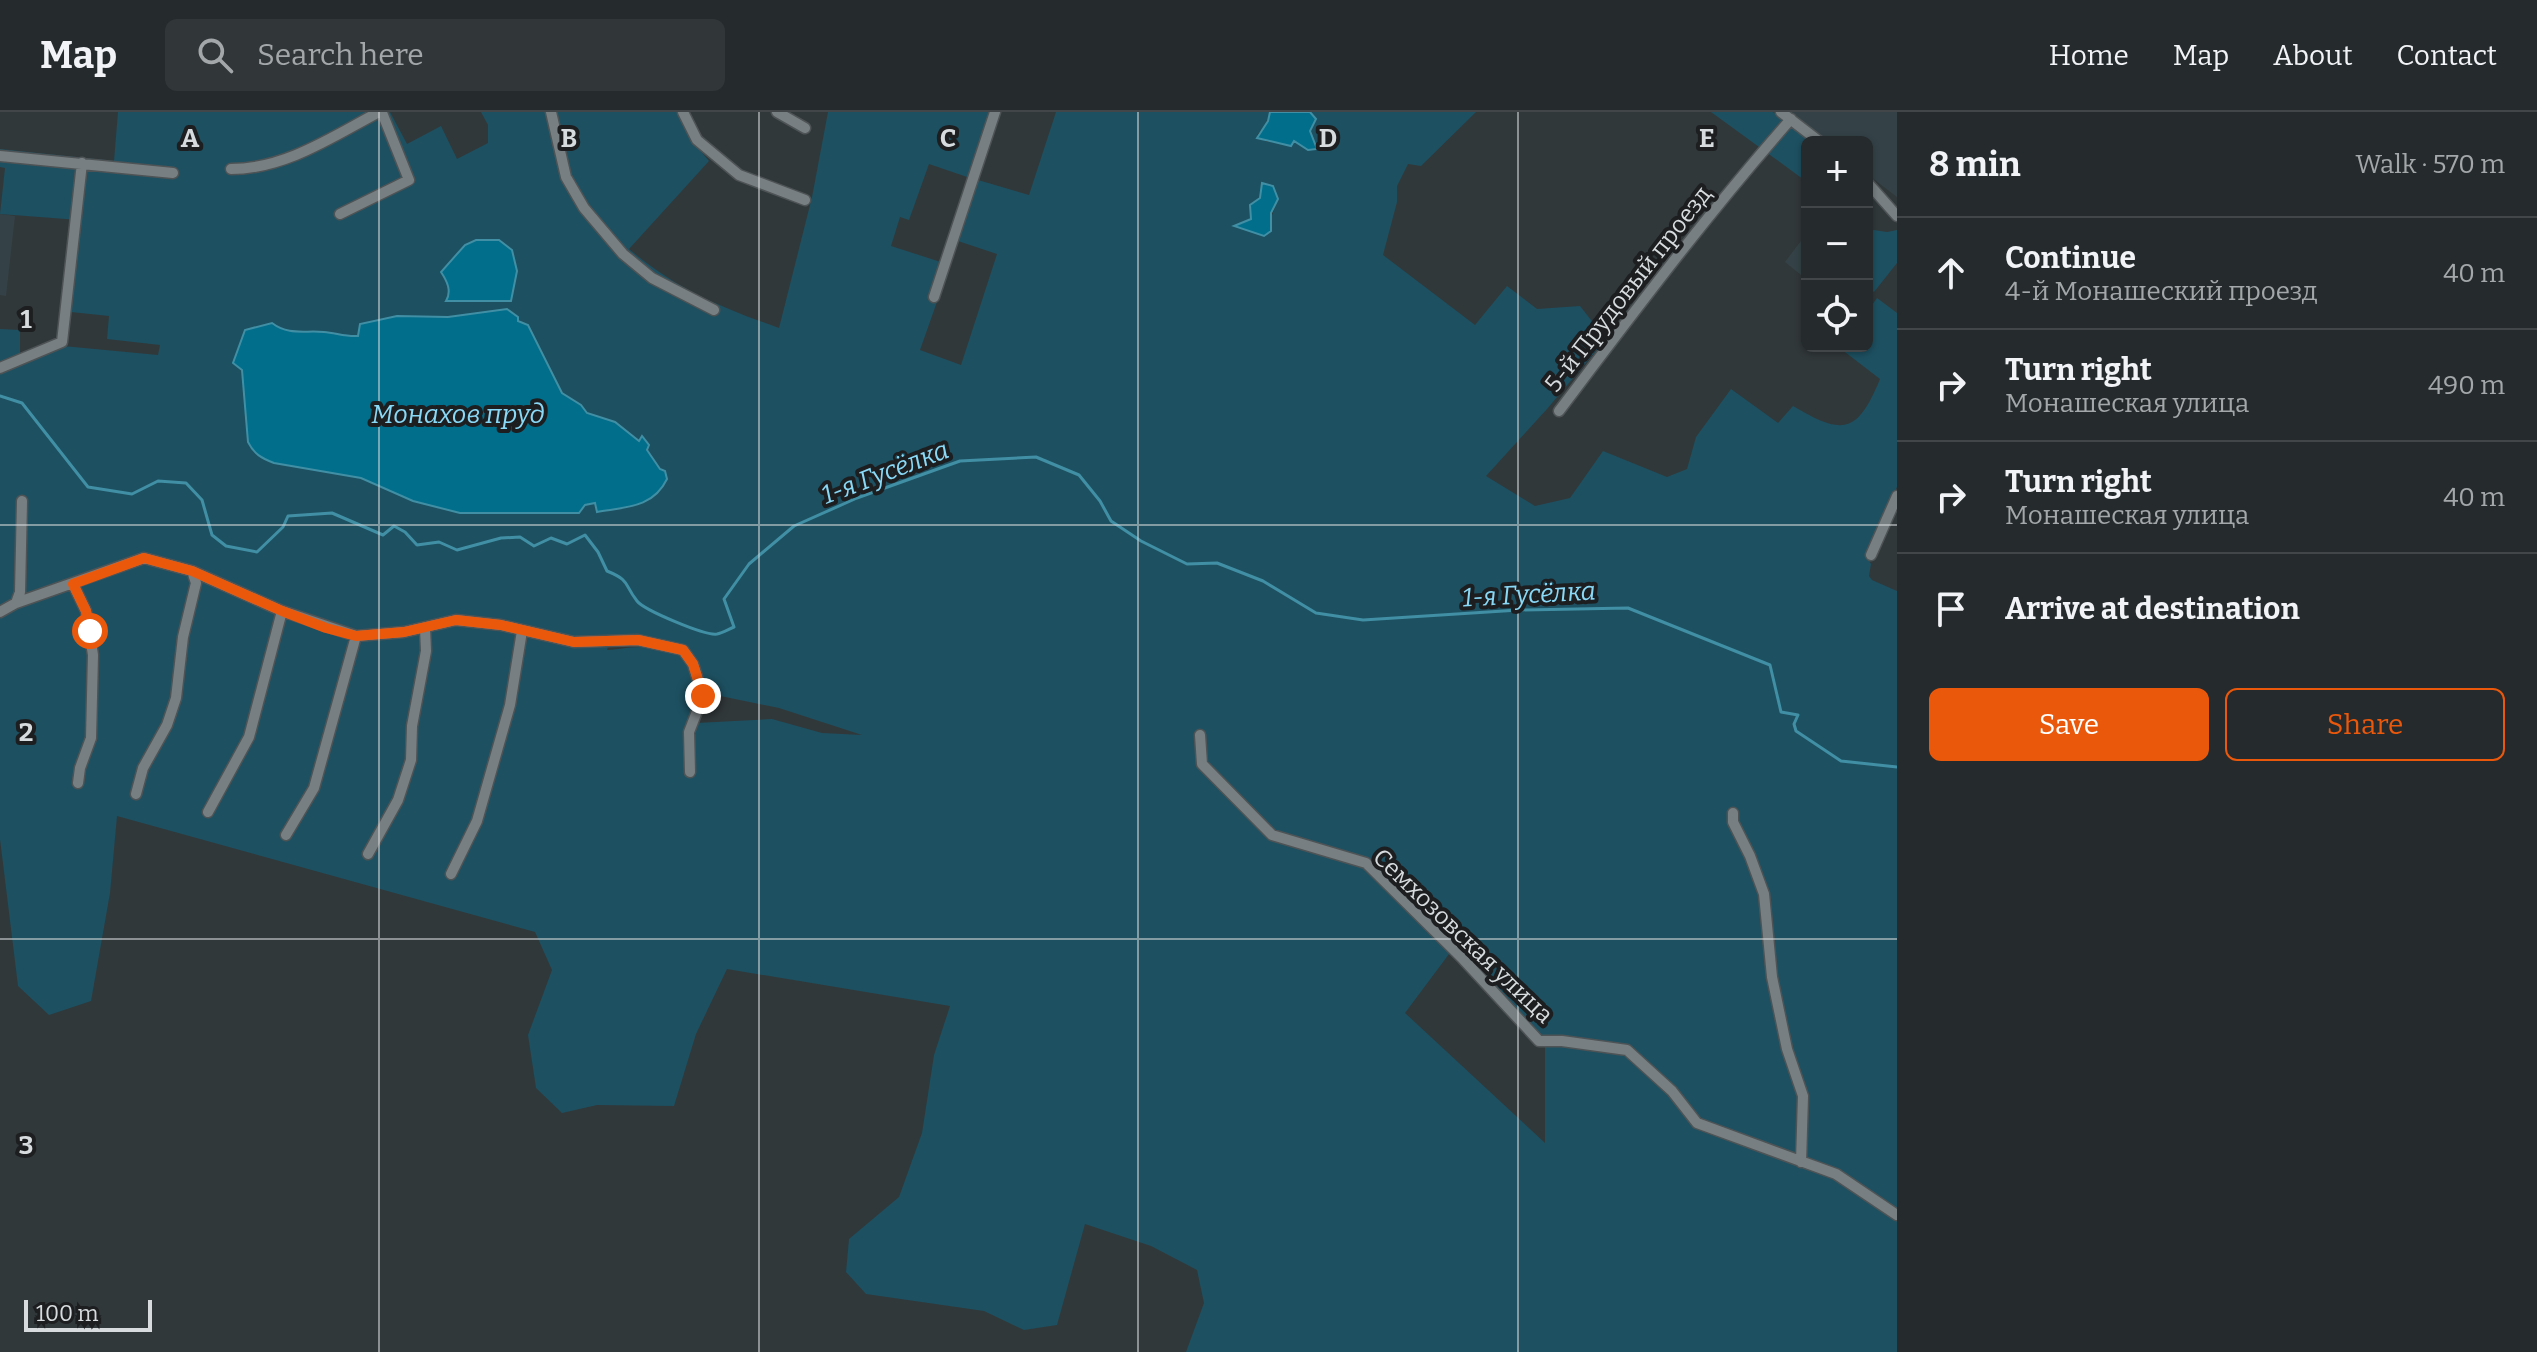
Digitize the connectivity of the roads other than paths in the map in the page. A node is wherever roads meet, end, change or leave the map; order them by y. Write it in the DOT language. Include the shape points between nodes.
graph roads {
  1 [pos="379,112"];
  2 [pos="551,112"];
  3 [pos="683,112"];
  4 [pos="777,112"];
  5 [pos="995,112"];
  6 [pos="1786,116"];
  7 [pos="805,128"];
  8 [pos="1812,136"];
  9 [pos="0,156"];
  10 [pos="82,163"];
  11 [pos="231,169"];
  12 [pos="173,173"];
  13 [pos="1873,189"];
  14 [pos="805,200"];
  15 [pos="340,214"];
  16 [pos="1897,216"];
  17 [pos="934,297"];
  18 [pos="714,310"];
  19 [pos="0,368"];
  20 [pos="1559,411"];
  21 [pos="1897,496"];
  22 [pos="22,501"];
  23 [pos="1871,555"];
  24 [pos="192,571"];
  25 [pos="73,584"];
  26 [pos="16,603"];
  27 [pos="282,611"];
  28 [pos="0,612"];
  29 [pos="425,628"];
  30 [pos="522,631"];
  31 [pos="356,636"];
  32 [pos="1200,735"];
  33 [pos="690,772"];
  34 [pos="78,783"];
  35 [pos="136,794"];
  36 [pos="208,812"];
  37 [pos="1733,813"];
  38 [pos="286,835"];
  39 [pos="368,854"];
  40 [pos="451,874"];
  41 [pos="1801,1162"];
  42 [pos="1897,1215"];
  1 -- 11 [label="street" via="285,161"];
  1 -- 15 [label="street" via="409,180"];
  2 -- 18 [label="street" via="566,177 584,208 623,254 652,278"];
  3 -- 14 [label="street" via="697,140 739,175"];
  4 -- 7 [label="street"];
  5 -- 17 [label="street"];
  6 -- 8 [label="street"];
  6 -- 20 [label="street, 5-й Прудовый проезд"];
  9 -- 10 [label="street"];
  10 -- 12 [label="street"];
  10 -- 19 [label="street" via="62,342"];
  13 -- 16 [label="street"];
  21 -- 23 [label="street"];
  22 -- 26 [label="street"];
  24 -- 25 [label="street" via="144,558"];
  24 -- 27 [label="street"];
  24 -- 35 [label="street" via="196,583 176,698"];
  25 -- 26 [label="street"];
  25 -- 34 [label="street" via="86,611 93,655 91,738"];
  26 -- 28 [label="street"];
  27 -- 31 [label="street"];
  27 -- 36 [label="street" via="249,737"];
  29 -- 30 [label="street" via="456,620"];
  29 -- 31 [label="street"];
  29 -- 39 [label="street" via="411,760 398,800"];
  30 -- 33 [label="street" via="574,642 638,640 683,650 703,696 689,732"];
  30 -- 40 [label="street" via="510,705 477,821"];
  31 -- 38 [label="street" via="314,788"];
  32 -- 41 [label="street, Семхозовская улица" via="1202,764 1272,835 1366,863 1539,1041 1627,1050 1672,1091 1697,1123"];
  37 -- 41 [label="street" via="1764,894 1772,977 1803,1096"];
  41 -- 42 [label="street, Семхозовская улица" via="1836,1174"];
}
